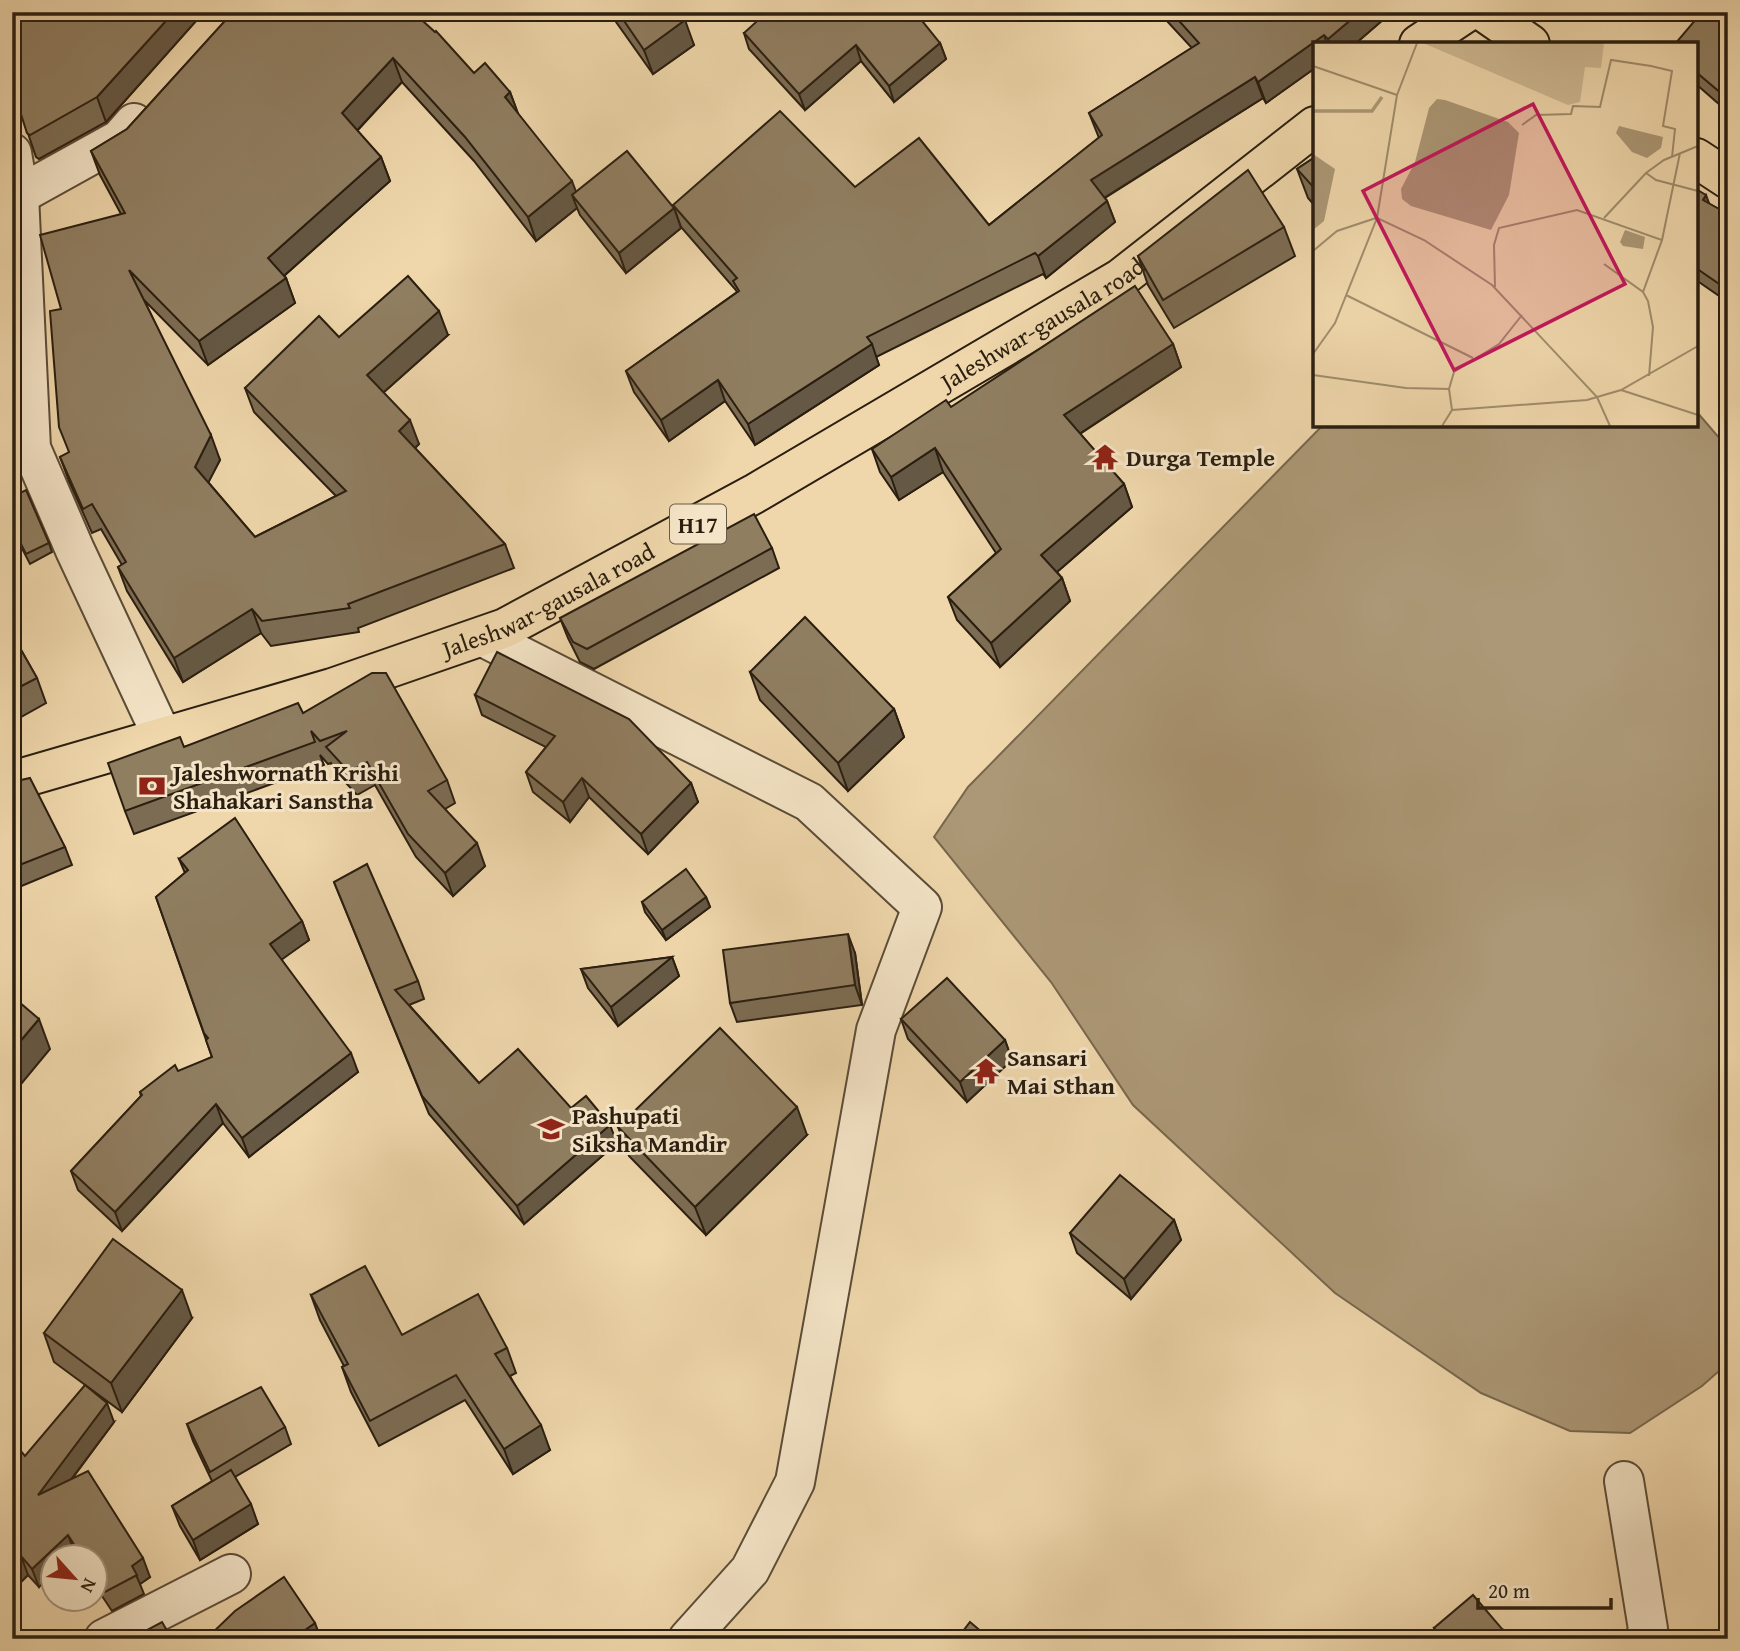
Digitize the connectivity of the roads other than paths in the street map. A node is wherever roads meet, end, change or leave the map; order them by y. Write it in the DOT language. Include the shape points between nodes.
graph roads {
  1 [pos="1467,12"];
  2 [pos="1484,12"];
  3 [pos="1422,42"];
  4 [pos="1527,42"];
  5 [pos="155,100"];
  6 [pos="1313,128"];
  7 [pos="12,153"];
  8 [pos="1698,159"];
  9 [pos="1728,179"];
  10 [pos="19,195"];
  11 [pos="483,637"];
  12 [pos="163,738"];
  13 [pos="12,781"];
  14 [pos="1624,1481"];
  15 [pos="231,1574"];
  16 [pos="104,1639"];
  17 [pos="688,1639"];
  18 [pos="1645,1639"];
  1 -- 3 [label="main road"];
  2 -- 4 [label="main road"];
  5 -- 10 [label="street" via="120,139"];
  6 -- 11 [label="main road, Jaleshwar-gausala road / H17" via="1121,278 754,494"];
  7 -- 10 [label="street"];
  8 -- 9 [label="main road"];
  10 -- 12 [label="street" via="31,448"];
  11 -- 12 [label="main road, Jaleshwar-gausala road / H17"];
  11 -- 17 [label="street" via="809,802 922,907 876,1030 795,1482 750,1570"];
  12 -- 13 [label="main road, Jaleshwar-gausala road / H17"];
  14 -- 18 [label="street" via="1648,1629"];
  15 -- 16 [label="street"];
}
